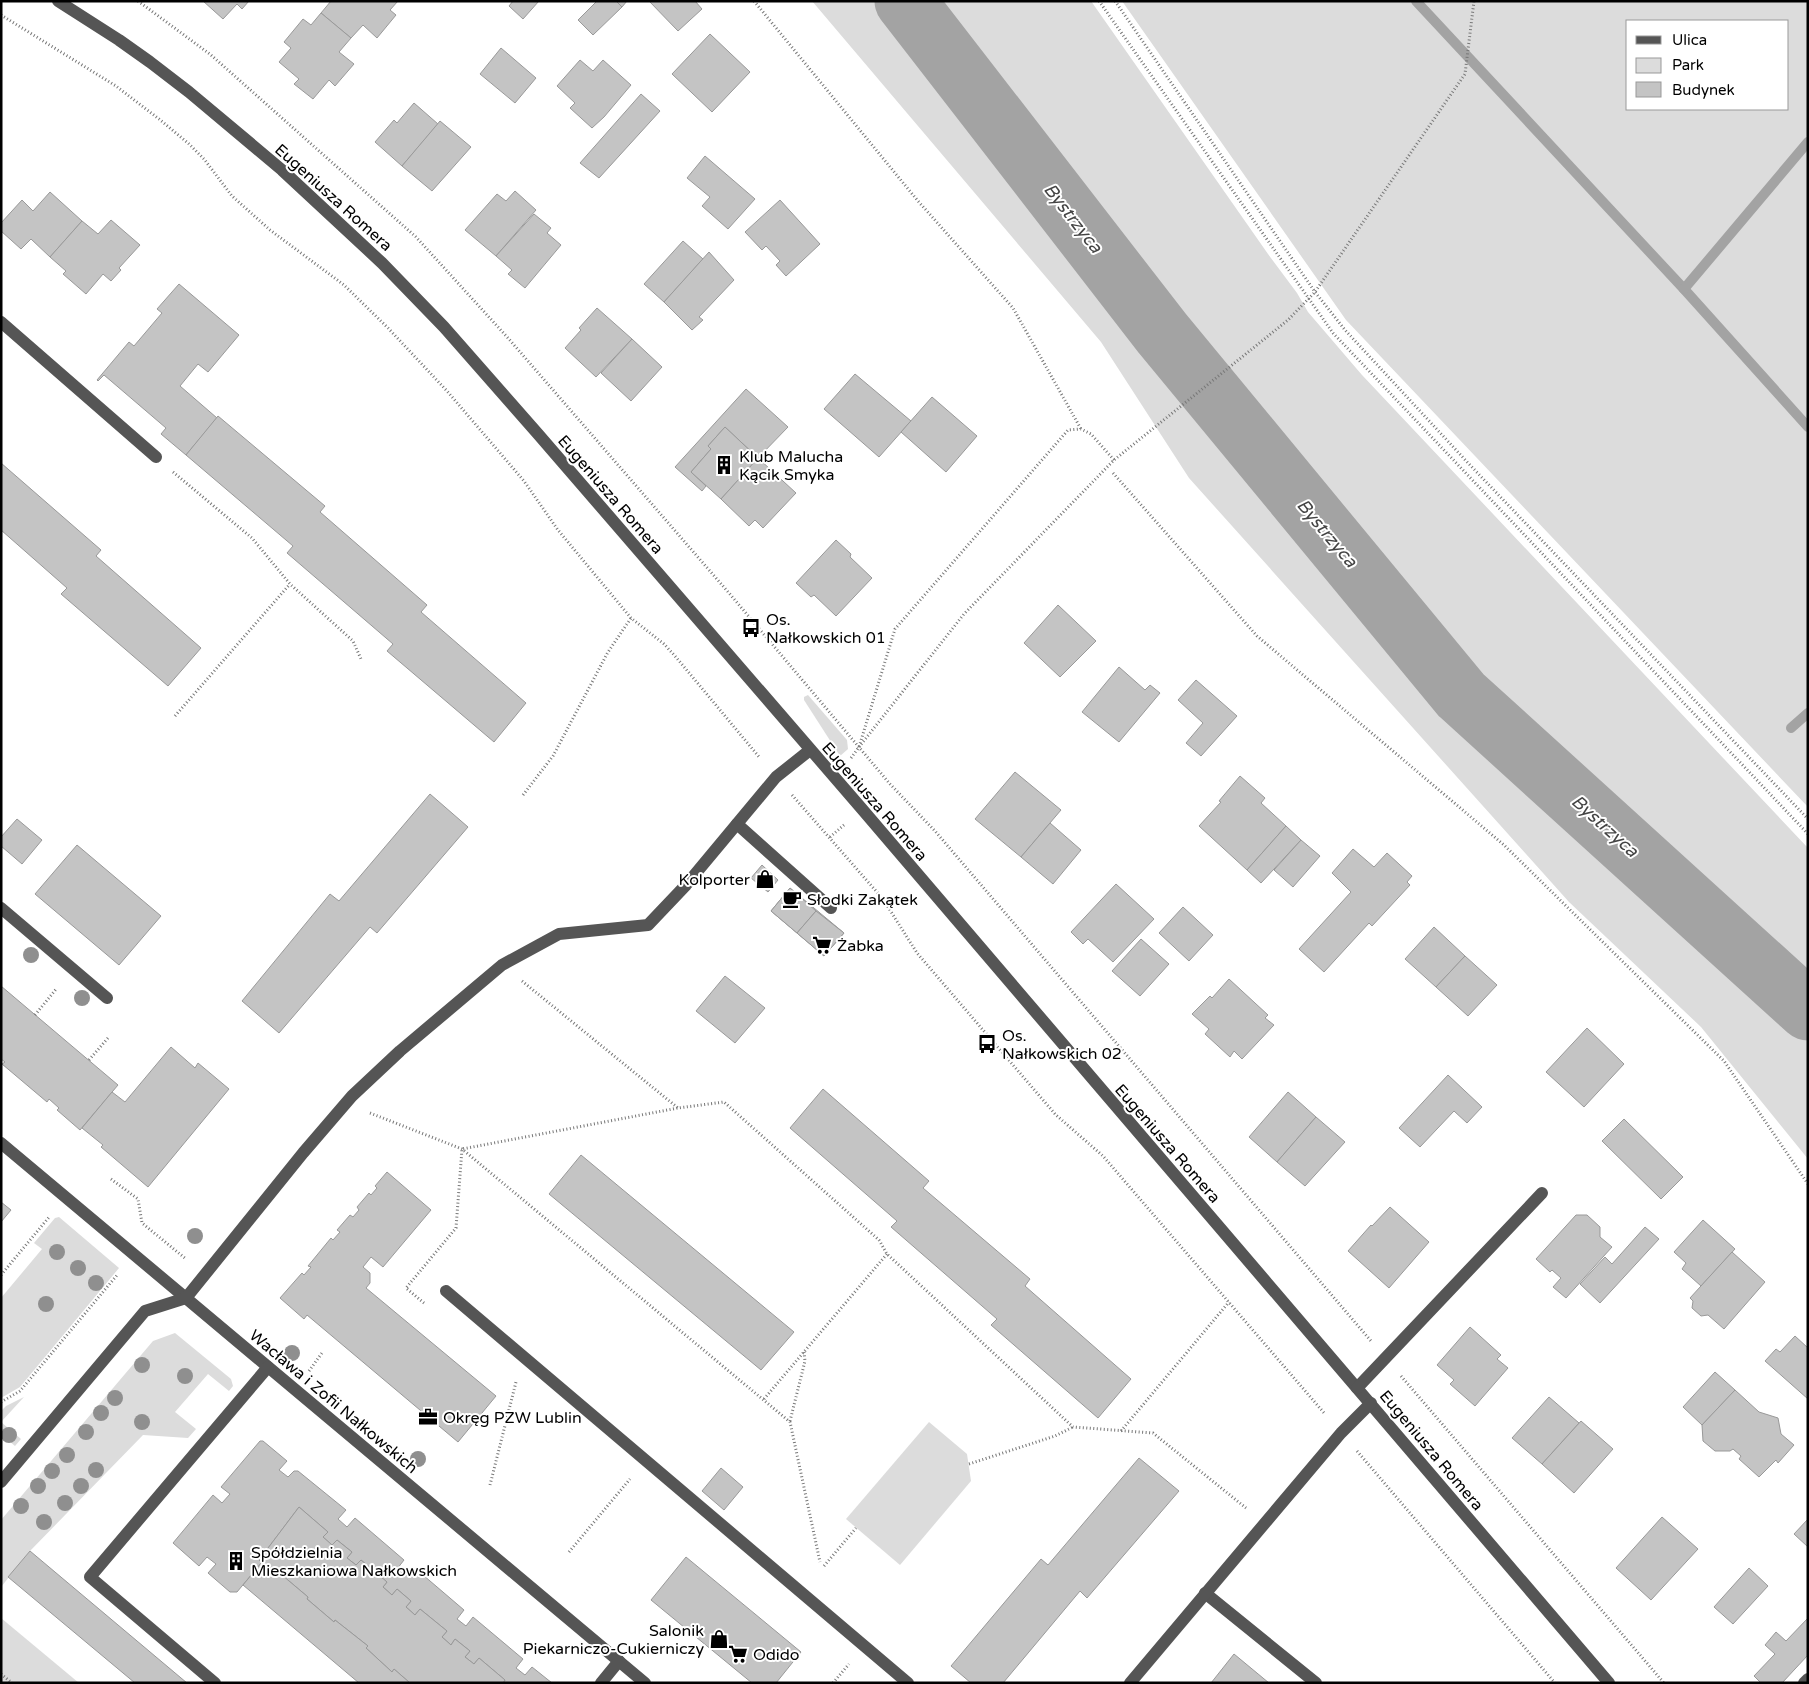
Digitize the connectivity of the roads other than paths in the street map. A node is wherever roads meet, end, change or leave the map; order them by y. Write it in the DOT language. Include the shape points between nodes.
graph roads {
  1 [pos="58,1"];
  2 [pos="1,322"];
  3 [pos="156,456"];
  4 [pos="810,750"];
  5 [pos="737,824"];
  6 [pos="1,908"];
  7 [pos="831,908"];
  8 [pos="107,998"];
  9 [pos="1,1143"];
  10 [pos="1542,1193"];
  11 [pos="446,1291"];
  12 [pos="186,1298"];
  13 [pos="268,1367"];
  14 [pos="1357,1388"];
  15 [pos="1371,1403"];
  16 [pos="1,1482"];
  17 [pos="1205,1593"];
  18 [pos="619,1661"];
  19 [pos="1808,1679"];
  20 [pos="215,1683"];
  21 [pos="601,1683"];
  22 [pos="645,1683"];
  23 [pos="908,1683"];
  24 [pos="1130,1683"];
  25 [pos="1316,1683"];
  26 [pos="1609,1683"];
  27 [pos="1804,1683"];
  1 -- 4 [label="street, Eugeniusza Romera" via="119,40 189,92 282,170 399,280 486,374"];
  2 -- 3 [label="street"];
  4 -- 5 [label="street" via="776,777"];
  4 -- 14 [label="street, Eugeniusza Romera"];
  5 -- 7 [label="street"];
  5 -- 12 [label="street" via="686,886 648,925 559,934 502,965 400,1050 352,1096"];
  6 -- 8 [label="street"];
  9 -- 12 [label="street, Wacława i Zofii Nałkowskich"];
  10 -- 14 [label="street"];
  11 -- 23 [label="street"];
  12 -- 13 [label="street, Wacława i Zofii Nałkowskich"];
  12 -- 16 [label="street" via="145,1311"];
  13 -- 18 [label="street, Wacława i Zofii Nałkowskich"];
  13 -- 20 [label="street" via="90,1577"];
  14 -- 15 [label="street, Eugeniusza Romera"];
  15 -- 17 [label="street" via="1341,1433"];
  15 -- 26 [label="street, Eugeniusza Romera"];
  17 -- 24 [label="street"];
  17 -- 25 [label="street"];
  18 -- 21 [label="street"];
  18 -- 22 [label="street, Wacława i Zofii Nałkowskich"];
  19 -- 27 [label="street"];
}
